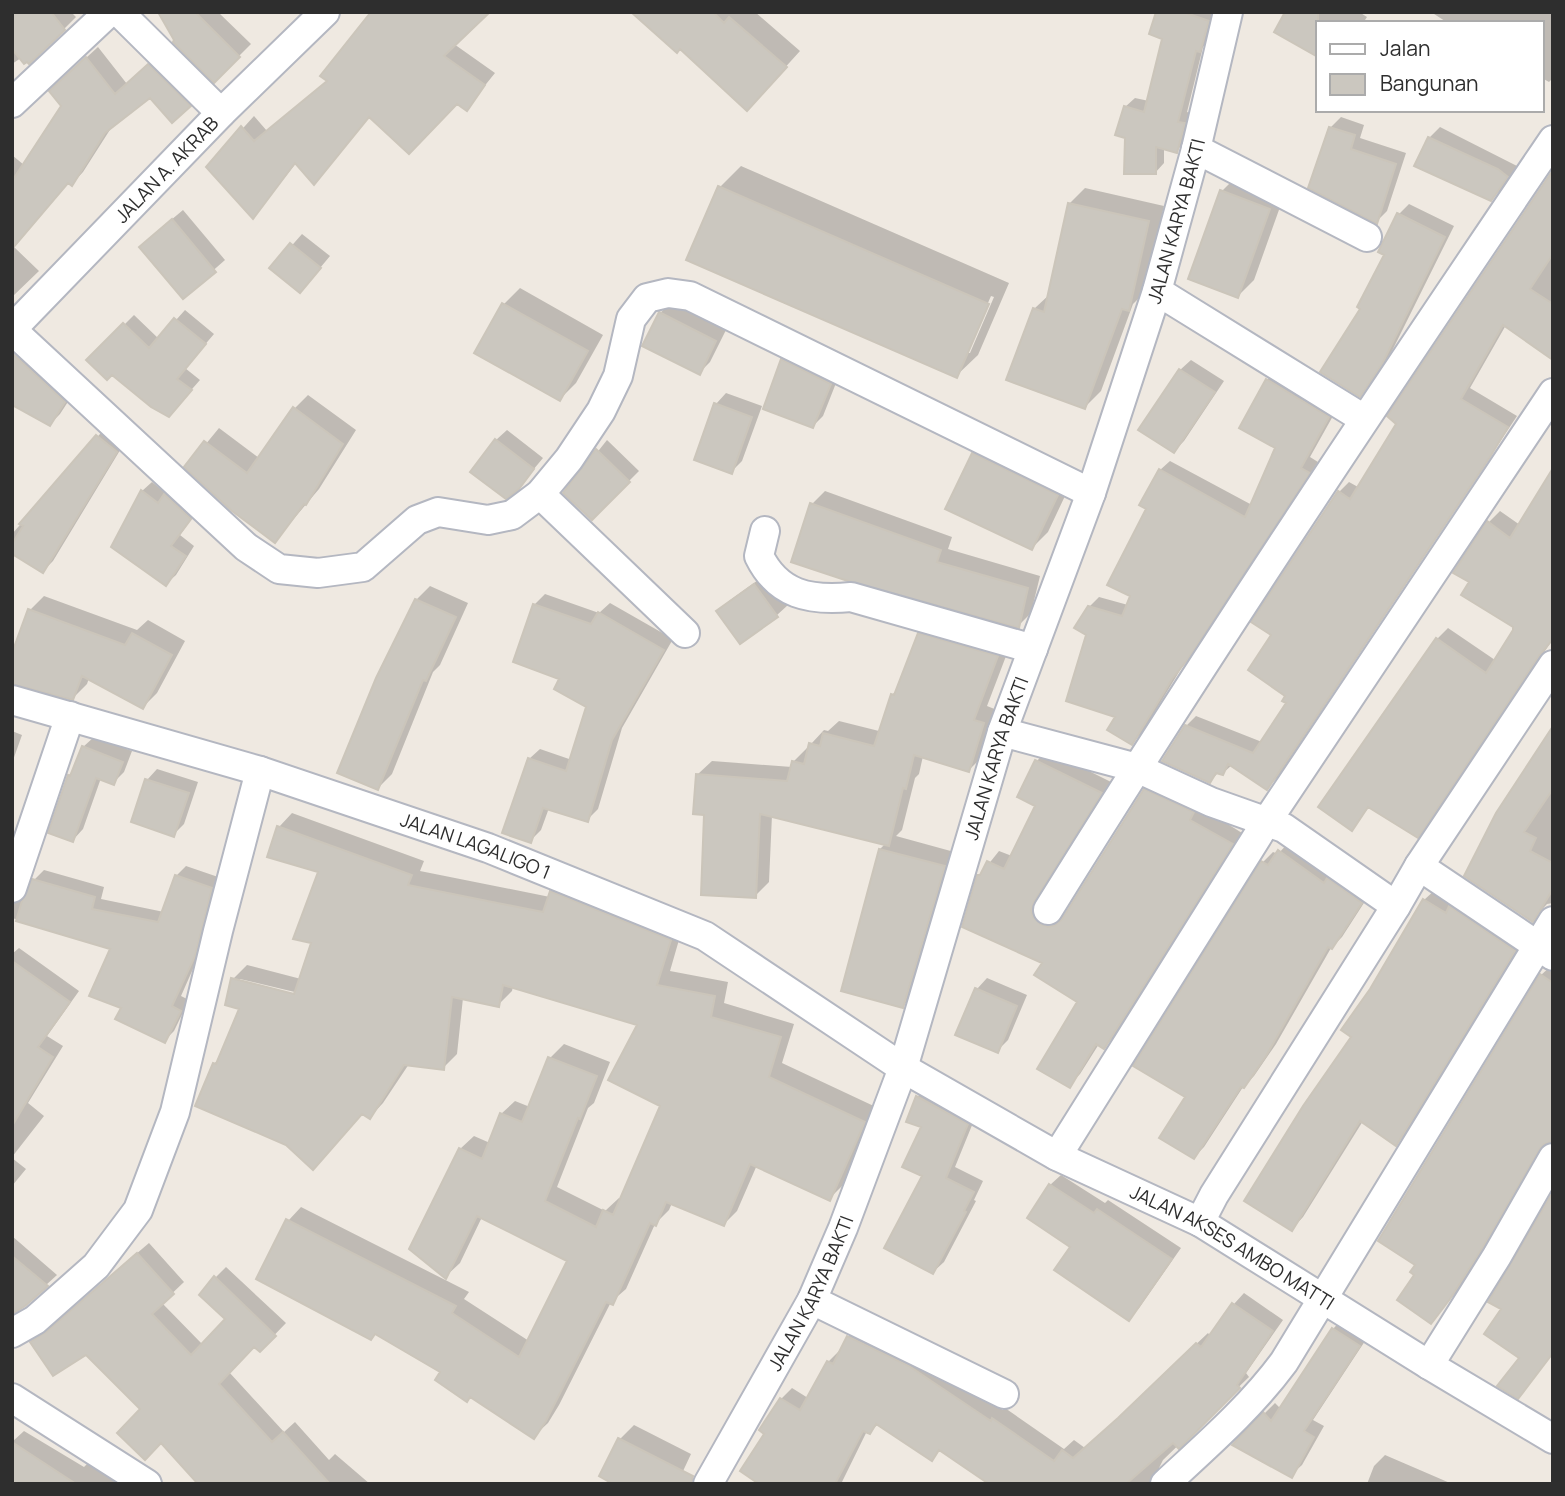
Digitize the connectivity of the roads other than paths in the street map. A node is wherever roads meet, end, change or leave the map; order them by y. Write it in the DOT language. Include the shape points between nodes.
graph roads {
  1 [pos="109,12"];
  2 [pos="119,12"];
  3 [pos="325,12"];
  4 [pos="1228,12"];
  5 [pos="12,103"];
  6 [pos="221,113"];
  7 [pos="1553,140"];
  8 [pos="1196,149"];
  9 [pos="1367,237"];
  10 [pos="1157,290"];
  11 [pos="12,330"];
  12 [pos="1553,393"];
  13 [pos="1364,419"];
  14 [pos="1091,493"];
  15 [pos="540,494"];
  16 [pos="765,531"];
  17 [pos="685,633"];
  18 [pos="1033,649"];
  19 [pos="1553,665"];
  20 [pos="12,700"];
  21 [pos="70,716"];
  22 [pos="1002,732"];
  23 [pos="1137,768"];
  24 [pos="260,771"];
  25 [pos="1267,821"];
  26 [pos="1419,866"];
  27 [pos="12,888"];
  28 [pos="1396,906"];
  29 [pos="1048,910"];
  30 [pos="1553,921"];
  31 [pos="1545,951"];
  32 [pos="903,1068"];
  33 [pos="1057,1156"];
  34 [pos="1553,1158"];
  35 [pos="1200,1222"];
  36 [pos="1323,1297"];
  37 [pos="812,1300"];
  38 [pos="12,1333"];
  39 [pos="1429,1366"];
  40 [pos="1004,1394"];
  41 [pos="12,1398"];
  42 [pos="1551,1434"];
  43 [pos="147,1484"];
  44 [pos="708,1484"];
  45 [pos="1165,1484"];
  1 -- 5 [label="street"];
  2 -- 6 [label="street"];
  3 -- 6 [label="street, JALAN A. AKRAB"];
  4 -- 8 [label="street, JALAN KARYA BAKTI"];
  6 -- 11 [label="street, JALAN A. AKRAB"];
  7 -- 13 [label="street"];
  8 -- 9 [label="street"];
  8 -- 10 [label="street, JALAN KARYA BAKTI"];
  10 -- 13 [label="street"];
  10 -- 14 [label="street, JALAN KARYA BAKTI"];
  11 -- 15 [label="street" via="246,547 279,569 318,573 363,567 417,520 438,512 488,520 512,515"];
  12 -- 25 [label="street"];
  13 -- 23 [label="street"];
  14 -- 15 [label="street" via="690,296 668,293 647,298 631,319 618,376 601,411"];
  14 -- 18 [label="street, JALAN KARYA BAKTI"];
  15 -- 17 [label="street"];
  16 -- 18 [label="street" via="759,556 767,573 794,594 850,597"];
  18 -- 22 [label="street, JALAN KARYA BAKTI"];
  19 -- 26 [label="street"];
  20 -- 21 [label="street, JALAN LAGALIGO 1"];
  21 -- 24 [label="street, JALAN LAGALIGO 1"];
  21 -- 27 [label="street"];
  22 -- 23 [label="street"];
  22 -- 32 [label="street, JALAN KARYA BAKTI"];
  23 -- 25 [label="street" via="1211,802"];
  23 -- 29 [label="street"];
  24 -- 32 [label="street, JALAN LAGALIGO 1" via="488,848 705,936"];
  24 -- 38 [label="street" via="175,1112 138,1210 96,1266 35,1320"];
  25 -- 28 [label="street" via="1296,835"];
  25 -- 33 [label="street"];
  26 -- 28 [label="street"];
  26 -- 31 [label="street"];
  28 -- 35 [label="street"];
  30 -- 31 [label="street"];
  31 -- 36 [label="street"];
  32 -- 33 [label="street, JALAN AKSES AMBO MATTI"];
  32 -- 37 [label="street, JALAN KARYA BAKTI"];
  33 -- 35 [label="street, JALAN AKSES AMBO MATTI"];
  34 -- 39 [label="street"];
  35 -- 36 [label="street, JALAN AKSES AMBO MATTI"];
  36 -- 39 [label="street, JALAN AKSES AMBO MATTI"];
  36 -- 45 [label="street" via="1262,1391"];
  37 -- 40 [label="street"];
  37 -- 44 [label="street, JALAN KARYA BAKTI"];
  39 -- 42 [label="street, JALAN AKSES AMBO MATTI"];
  41 -- 43 [label="street"];
}
